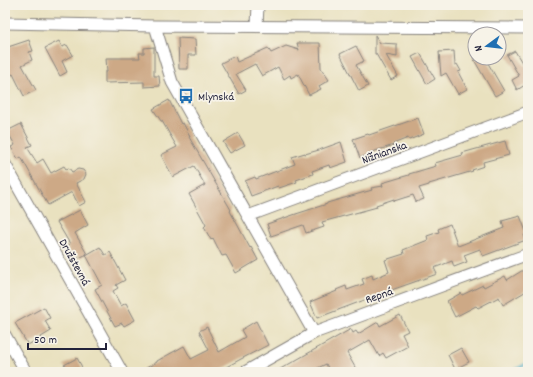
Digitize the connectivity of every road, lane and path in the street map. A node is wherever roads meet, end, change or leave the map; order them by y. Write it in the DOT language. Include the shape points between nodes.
graph roads {
  1 [pos="258,5"];
  2 [pos="5,23"];
  3 [pos="155,26"];
  4 [pos="257,26"];
  5 [pos="528,28"];
  6 [pos="528,112"];
  7 [pos="5,164"];
  8 [pos="248,216"];
  9 [pos="528,254"];
  10 [pos="314,333"];
  11 [pos="5,336"];
  12 [pos="26,372"];
  13 [pos="122,372"];
  14 [pos="245,372"];
  1 -- 4 [label="street"];
  2 -- 3 [label="street"];
  3 -- 4 [label="street"];
  3 -- 8 [label="street" via="172,82"];
  4 -- 5 [label="street"];
  6 -- 8 [label="street, Nižnianska"];
  7 -- 13 [label="street, Družstevná"];
  8 -- 10 [label="street"];
  9 -- 10 [label="street, Repná"];
  10 -- 14 [label="street, Repná"];
  11 -- 12 [label="street"];
}
